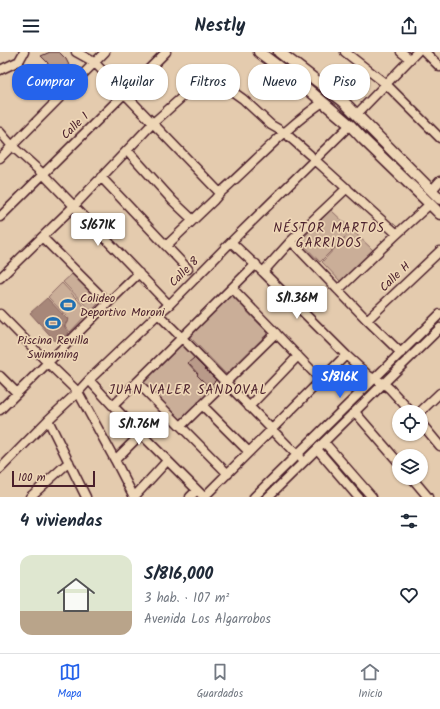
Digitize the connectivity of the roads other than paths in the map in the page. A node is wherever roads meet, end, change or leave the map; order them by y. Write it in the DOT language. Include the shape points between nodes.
graph roads {
  1 [pos="24,52"];
  2 [pos="76,52"];
  3 [pos="104,52"];
  4 [pos="166,52"];
  5 [pos="260,52"];
  6 [pos="279,52"];
  7 [pos="345,52"];
  8 [pos="401,52"];
  9 [pos="417,52"];
  10 [pos="425,52"];
  11 [pos="410,59"];
  12 [pos="94,62"];
  13 [pos="154,64"];
  14 [pos="440,67"];
  15 [pos="0,70"];
  16 [pos="386,84"];
  17 [pos="118,100"];
  18 [pos="130,100"];
  19 [pos="323,102"];
  20 [pos="357,114"];
  21 [pos="153,124"];
  22 [pos="350,125"];
  23 [pos="0,132"];
  24 [pos="285,133"];
  25 [pos="440,138"];
  26 [pos="12,146"];
  27 [pos="127,150"];
  28 [pos="312,157"];
  29 [pos="0,158"];
  30 [pos="43,174"];
  31 [pos="101,177"];
  32 [pos="440,181"];
  33 [pos="346,188"];
  34 [pos="432,190"];
  35 [pos="220,193"];
  36 [pos="440,199"];
  37 [pos="430,204"];
  38 [pos="74,206"];
  39 [pos="440,214"];
  40 [pos="0,217"];
  41 [pos="193,220"];
  42 [pos="397,234"];
  43 [pos="42,237"];
  44 [pos="291,241"];
  45 [pos="231,242"];
  46 [pos="166,246"];
  47 [pos="440,251"];
  48 [pos="256,264"];
  49 [pos="188,269"];
  50 [pos="263,272"];
  51 [pos="139,273"];
  52 [pos="0,278"];
  53 [pos="232,288"];
  54 [pos="338,290"];
  55 [pos="108,303"];
  56 [pos="169,305"];
  57 [pos="0,314"];
  58 [pos="158,314"];
  59 [pos="440,314"];
  60 [pos="367,320"];
  61 [pos="440,328"];
  62 [pos="276,334"];
  63 [pos="182,338"];
  64 [pos="401,353"];
  65 [pos="346,355"];
  66 [pos="298,356"];
  67 [pos="48,363"];
  68 [pos="0,376"];
  69 [pos="375,379"];
  70 [pos="89,380"];
  71 [pos="321,380"];
  72 [pos="137,382"];
  73 [pos="226,382"];
  74 [pos="383,384"];
  75 [pos="78,392"];
  76 [pos="18,393"];
  77 [pos="440,393"];
  78 [pos="202,405"];
  79 [pos="405,405"];
  80 [pos="427,405"];
  81 [pos="113,406"];
  82 [pos="248,406"];
  83 [pos="0,410"];
  84 [pos="355,412"];
  85 [pos="48,420"];
  86 [pos="181,426"];
  87 [pos="271,429"];
  88 [pos="428,431"];
  89 [pos="141,434"];
  90 [pos="324,442"];
  91 [pos="440,446"];
  92 [pos="317,449"];
  93 [pos="249,452"];
  94 [pos="297,455"];
  95 [pos="392,455"];
  96 [pos="115,460"];
  97 [pos="168,461"];
  98 [pos="69,462"];
  99 [pos="304,462"];
  100 [pos="0,469"];
  101 [pos="228,474"];
  102 [pos="418,485"];
  103 [pos="197,490"];
  104 [pos="34,496"];
  105 [pos="86,497"];
  106 [pos="134,497"];
  107 [pos="190,497"];
  108 [pos="204,497"];
  109 [pos="254,497"];
  110 [pos="268,497"];
  111 [pos="358,497"];
  112 [pos="372,497"];
  113 [pos="428,497"];
  1 -- 15 [label="street" via="19,61"];
  2 -- 12 [label="street"];
  3 -- 12 [label="street"];
  4 -- 13 [label="street, Calle 1"];
  5 -- 19 [label="main road"];
  6 -- 20 [label="main road"];
  7 -- 16 [label="street"];
  8 -- 11 [label="street"];
  9 -- 11 [label="street"];
  10 -- 14 [label="street"];
  11 -- 16 [label="street"];
  12 -- 26 [label="street"];
  16 -- 20 [label="street"];
  16 -- 25 [label="street"];
  17 -- 30 [label="street, Calle 1"];
  18 -- 21 [label="street"];
  19 -- 22 [label="main road"];
  19 -- 24 [label="street"];
  20 -- 34 [label="main road"];
  21 -- 24 [label="street" via="208,74 243,99 271,125"];
  21 -- 27 [label="street"];
  21 -- 35 [label="street"];
  22 -- 28 [label="street, Calle 8"];
  22 -- 37 [label="main road"];
  23 -- 26 [label="street"];
  24 -- 28 [label="street"];
  24 -- 35 [label="street"];
  26 -- 29 [label="street"];
  26 -- 30 [label="street"];
  27 -- 31 [label="street"];
  27 -- 41 [label="street"];
  28 -- 33 [label="street"];
  28 -- 45 [label="street, Calle 8"];
  30 -- 38 [label="street"];
  30 -- 40 [label="street, Calle 1"];
  31 -- 38 [label="street"];
  31 -- 46 [label="street"];
  32 -- 34 [label="street"];
  33 -- 42 [label="street"];
  33 -- 44 [label="street"];
  34 -- 36 [label="main road"];
  35 -- 41 [label="street"];
  37 -- 39 [label="main road"];
  37 -- 42 [label="street"];
  38 -- 43 [label="street"];
  38 -- 51 [label="street"];
  41 -- 46 [label="street"];
  42 -- 54 [label="street"];
  43 -- 52 [label="street"];
  43 -- 55 [label="street"];
  44 -- 50 [label="street"];
  44 -- 54 [label="street"];
  45 -- 48 [label="street"];
  45 -- 56 [label="street, Calle 8"];
  46 -- 49 [label="street"];
  47 -- 60 [label="street, Calle H"];
  48 -- 50 [label="street"];
  48 -- 53 [label="street"];
  50 -- 65 [label="street"];
  51 -- 55 [label="street"];
  51 -- 56 [label="street"];
  53 -- 62 [label="street"];
  53 -- 63 [label="street"];
  54 -- 60 [label="street"];
  55 -- 67 [label="street"];
  56 -- 58 [label="street, Calle 8"];
  57 -- 67 [label="street"];
  58 -- 63 [label="street"];
  58 -- 70 [label="street, Calle 8"];
  59 -- 64 [label="street"];
  60 -- 64 [label="street"];
  61 -- 74 [label="street"];
  62 -- 66 [label="street"];
  62 -- 73 [label="street"];
  63 -- 72 [label="street"];
  63 -- 73 [label="street"];
  64 -- 69 [label="street"];
  65 -- 69 [label="street"];
  65 -- 71 [label="street"];
  66 -- 71 [label="street"];
  66 -- 82 [label="street"];
  67 -- 75 [label="street"];
  67 -- 76 [label="street"];
  68 -- 76 [label="street"];
  69 -- 74 [label="street"];
  69 -- 94 [label="street"];
  70 -- 75 [label="street, Calle 8"];
  70 -- 81 [label="street"];
  71 -- 87 [label="street"];
  72 -- 81 [label="street"];
  72 -- 86 [label="street"];
  73 -- 78 [label="street"];
  73 -- 82 [label="street"];
  74 -- 79 [label="street"];
  74 -- 84 [label="street"];
  75 -- 85 [label="street, Calle 8"];
  75 -- 96 [label="street"];
  76 -- 83 [label="street"];
  77 -- 80 [label="street"];
  78 -- 86 [label="street"];
  78 -- 93 [label="street"];
  81 -- 89 [label="street"];
  82 -- 87 [label="street"];
  84 -- 90 [label="street"];
  84 -- 95 [label="street"];
  85 -- 98 [label="street"];
  85 -- 100 [label="street, Calle 8"];
  86 -- 101 [label="street"];
  87 -- 93 [label="street"];
  87 -- 94 [label="street"];
  88 -- 91 [label="street"];
  89 -- 96 [label="street"];
  89 -- 97 [label="street"];
  90 -- 92 [label="street"];
  90 -- 112 [label="street"];
  92 -- 99 [label="street"];
  92 -- 111 [label="street"];
  93 -- 101 [label="street"];
  94 -- 99 [label="street"];
  94 -- 109 [label="street"];
  96 -- 106 [label="street"];
  97 -- 103 [label="street"];
  97 -- 106 [label="street"];
  98 -- 104 [label="street"];
  98 -- 105 [label="street"];
  99 -- 110 [label="street"];
  101 -- 108 [label="street"];
  102 -- 113 [label="street"];
  103 -- 107 [label="street"];
  103 -- 108 [label="street"];
}
